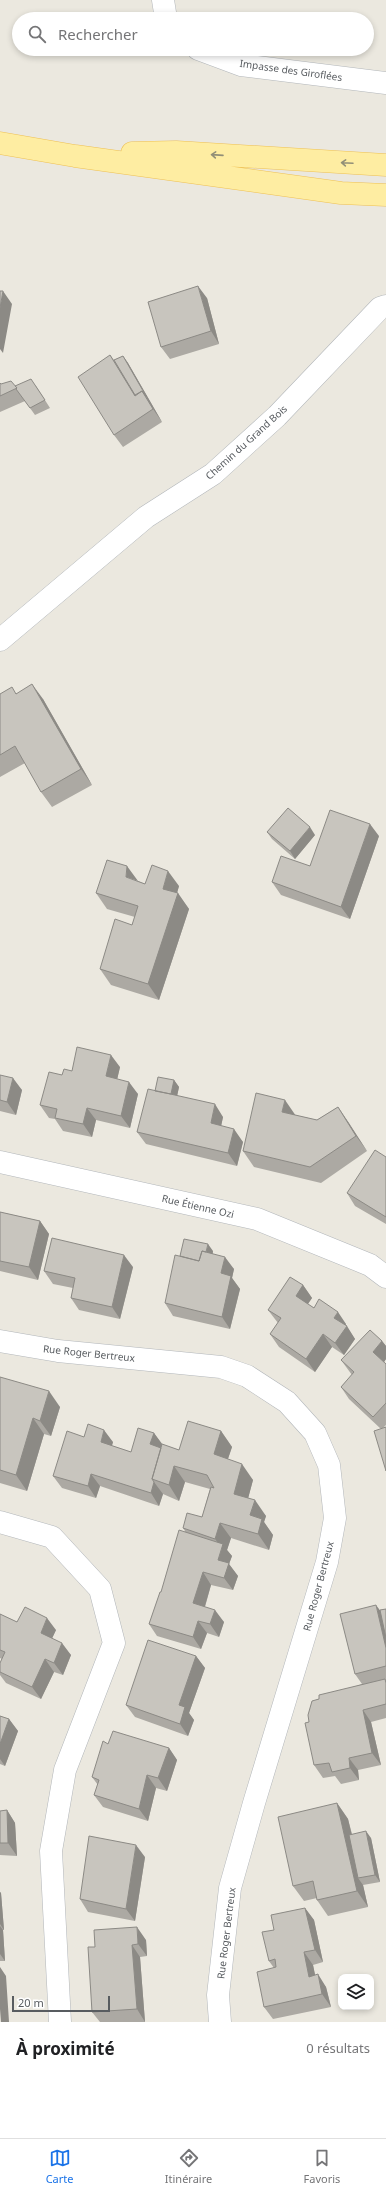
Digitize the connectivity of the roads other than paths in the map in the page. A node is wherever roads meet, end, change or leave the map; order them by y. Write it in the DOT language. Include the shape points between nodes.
graph roads {
  1 [pos="163,0"];
  2 [pos="165,12"];
  3 [pos="217,56"];
  4 [pos="386,83"];
  5 [pos="0,143"];
  6 [pos="75,156"];
  7 [pos="386,165"];
  8 [pos="386,195"];
  9 [pos="386,306"];
  10 [pos="0,640"];
  11 [pos="0,1162"];
  12 [pos="386,1277"];
  13 [pos="0,1341"];
  14 [pos="0,1522"];
  15 [pos="60,2022"];
  16 [pos="220,2022"];
  1 -- 2 [label="street"];
  3 -- 4 [label="street, Impasse des Giroflées" via="241,65"];
  5 -- 6 [label="main road"];
  7 -- 6 [label="main road, one-way" via="176,152"];
  6 -- 8 [label="main road" via="341,193"];
  9 -- 10 [label="street, Chemin du Grand Bois" via="380,308 277,416 213,474 146,517"];
  11 -- 12 [label="street, Rue Étienne Ozi" via="257,1219 370,1265"];
  13 -- 16 [label="street, Rue Roger Bertreux" via="58,1351 221,1367 248,1376 287,1402 315,1434 329,1465 335,1518 327,1562 230,1888 218,1995"];
  14 -- 15 [label="street" via="52,1537 100,1589 114,1643 65,1770 51,1851"];
}
